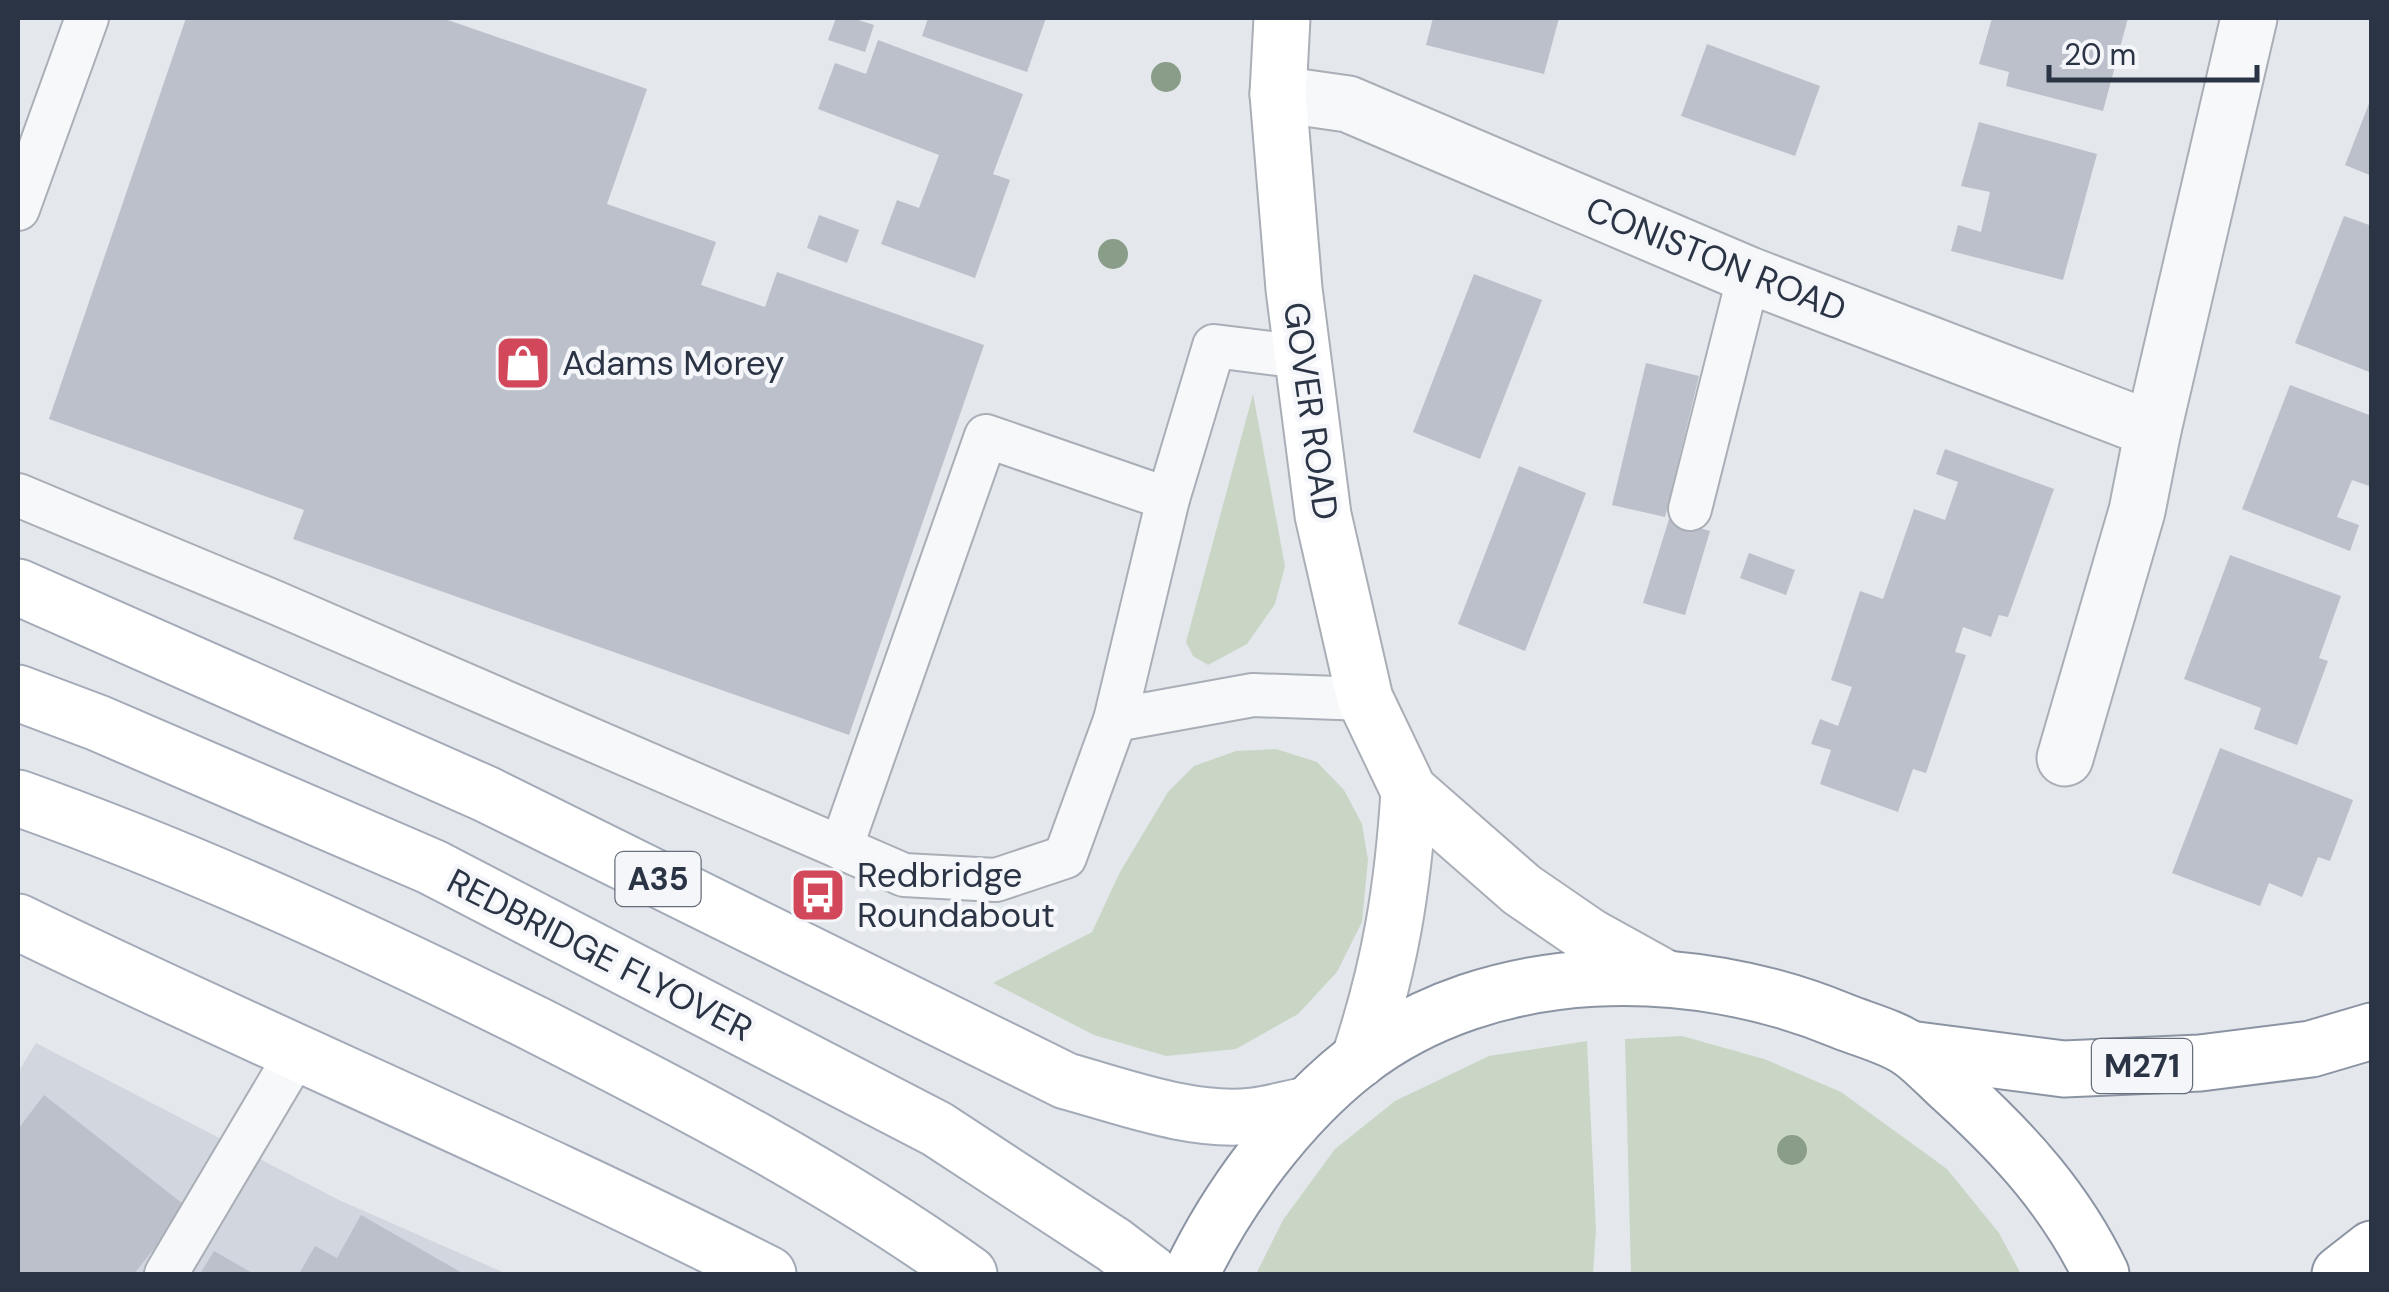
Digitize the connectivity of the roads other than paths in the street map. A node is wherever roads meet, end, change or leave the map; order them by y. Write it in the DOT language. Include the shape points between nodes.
graph roads {
  1 [pos="87,18"];
  2 [pos="1282,18"];
  3 [pos="2249,18"];
  4 [pos="1278,94"];
  5 [pos="18,209"];
  6 [pos="1750,275"];
  7 [pos="1302,357"];
  8 [pos="2153,430"];
  9 [pos="18,495"];
  10 [pos="1168,499"];
  11 [pos="1690,509"];
  12 [pos="18,588"];
  13 [pos="18,693"];
  14 [pos="1365,699"];
  15 [pos="1116,720"];
  16 [pos="2065,758"];
  17 [pos="1410,792"];
  18 [pos="18,798"];
  19 [pos="841,848"];
  20 [pos="18,922"];
  21 [pos="1663,977"];
  22 [pos="2372,1031"];
  23 [pos="1910,1049"];
  24 [pos="297,1053"];
  25 [pos="1359,1060"];
  26 [pos="1308,1105"];
  27 [pos="2372,1248"];
  28 [pos="166,1274"];
  29 [pos="768,1274"];
  30 [pos="968,1274"];
  31 [pos="1152,1274"];
  32 [pos="1190,1274"];
  33 [pos="2102,1274"];
  34 [pos="2340,1274"];
  1 -- 5 [label="lane"];
  2 -- 4 [label="main road, GOVER ROAD"];
  3 -- 8 [label="street"];
  4 -- 6 [label="street, CONISTON ROAD" via="1348,104"];
  4 -- 7 [label="main road, GOVER ROAD"];
  6 -- 8 [label="street, CONISTON ROAD"];
  6 -- 11 [label="lane"];
  7 -- 10 [label="lane" via="1214,346"];
  7 -- 14 [label="main road, GOVER ROAD" via="1323,515"];
  8 -- 16 [label="street" via="2137,511"];
  9 -- 19 [label="lane"];
  10 -- 15 [label="lane"];
  10 -- 19 [label="lane" via="986,436"];
  12 -- 26 [label="main road, A35" via="486,794 1066,1081 1215,1116"];
  13 -- 31 [label="main road, REDBRIDGE FLYOVER / A35" via="432,867 937,1130"];
  14 -- 15 [label="lane" via="1253,695"];
  14 -- 17 [label="main road, GOVER ROAD"];
  15 -- 19 [label="lane" via="1065,856 996,880 904,875"];
  17 -- 21 [label="main road, GOVER ROAD" via="1522,890"];
  17 -- 25 [label="main road" via="1396,926"];
  18 -- 30 [label="main road" via="373,944 543,1029 695,1106 900,1225"];
  20 -- 24 [label="main road"];
  21 -- 23 [label="main road" via="1821,1012"];
  21 -- 25 [label="main road" via="1525,987 1462,1005"];
  22 -- 23 [label="main road, M271" via="2311,1049 2064,1069"];
  23 -- 33 [label="main road" via="2038,1172"];
  24 -- 28 [label="lane"];
  24 -- 29 [label="main road"];
  25 -- 26 [label="main road"];
  26 -- 32 [label="main road" via="1211,1232"];
  27 -- 34 [label="main road"];
}
